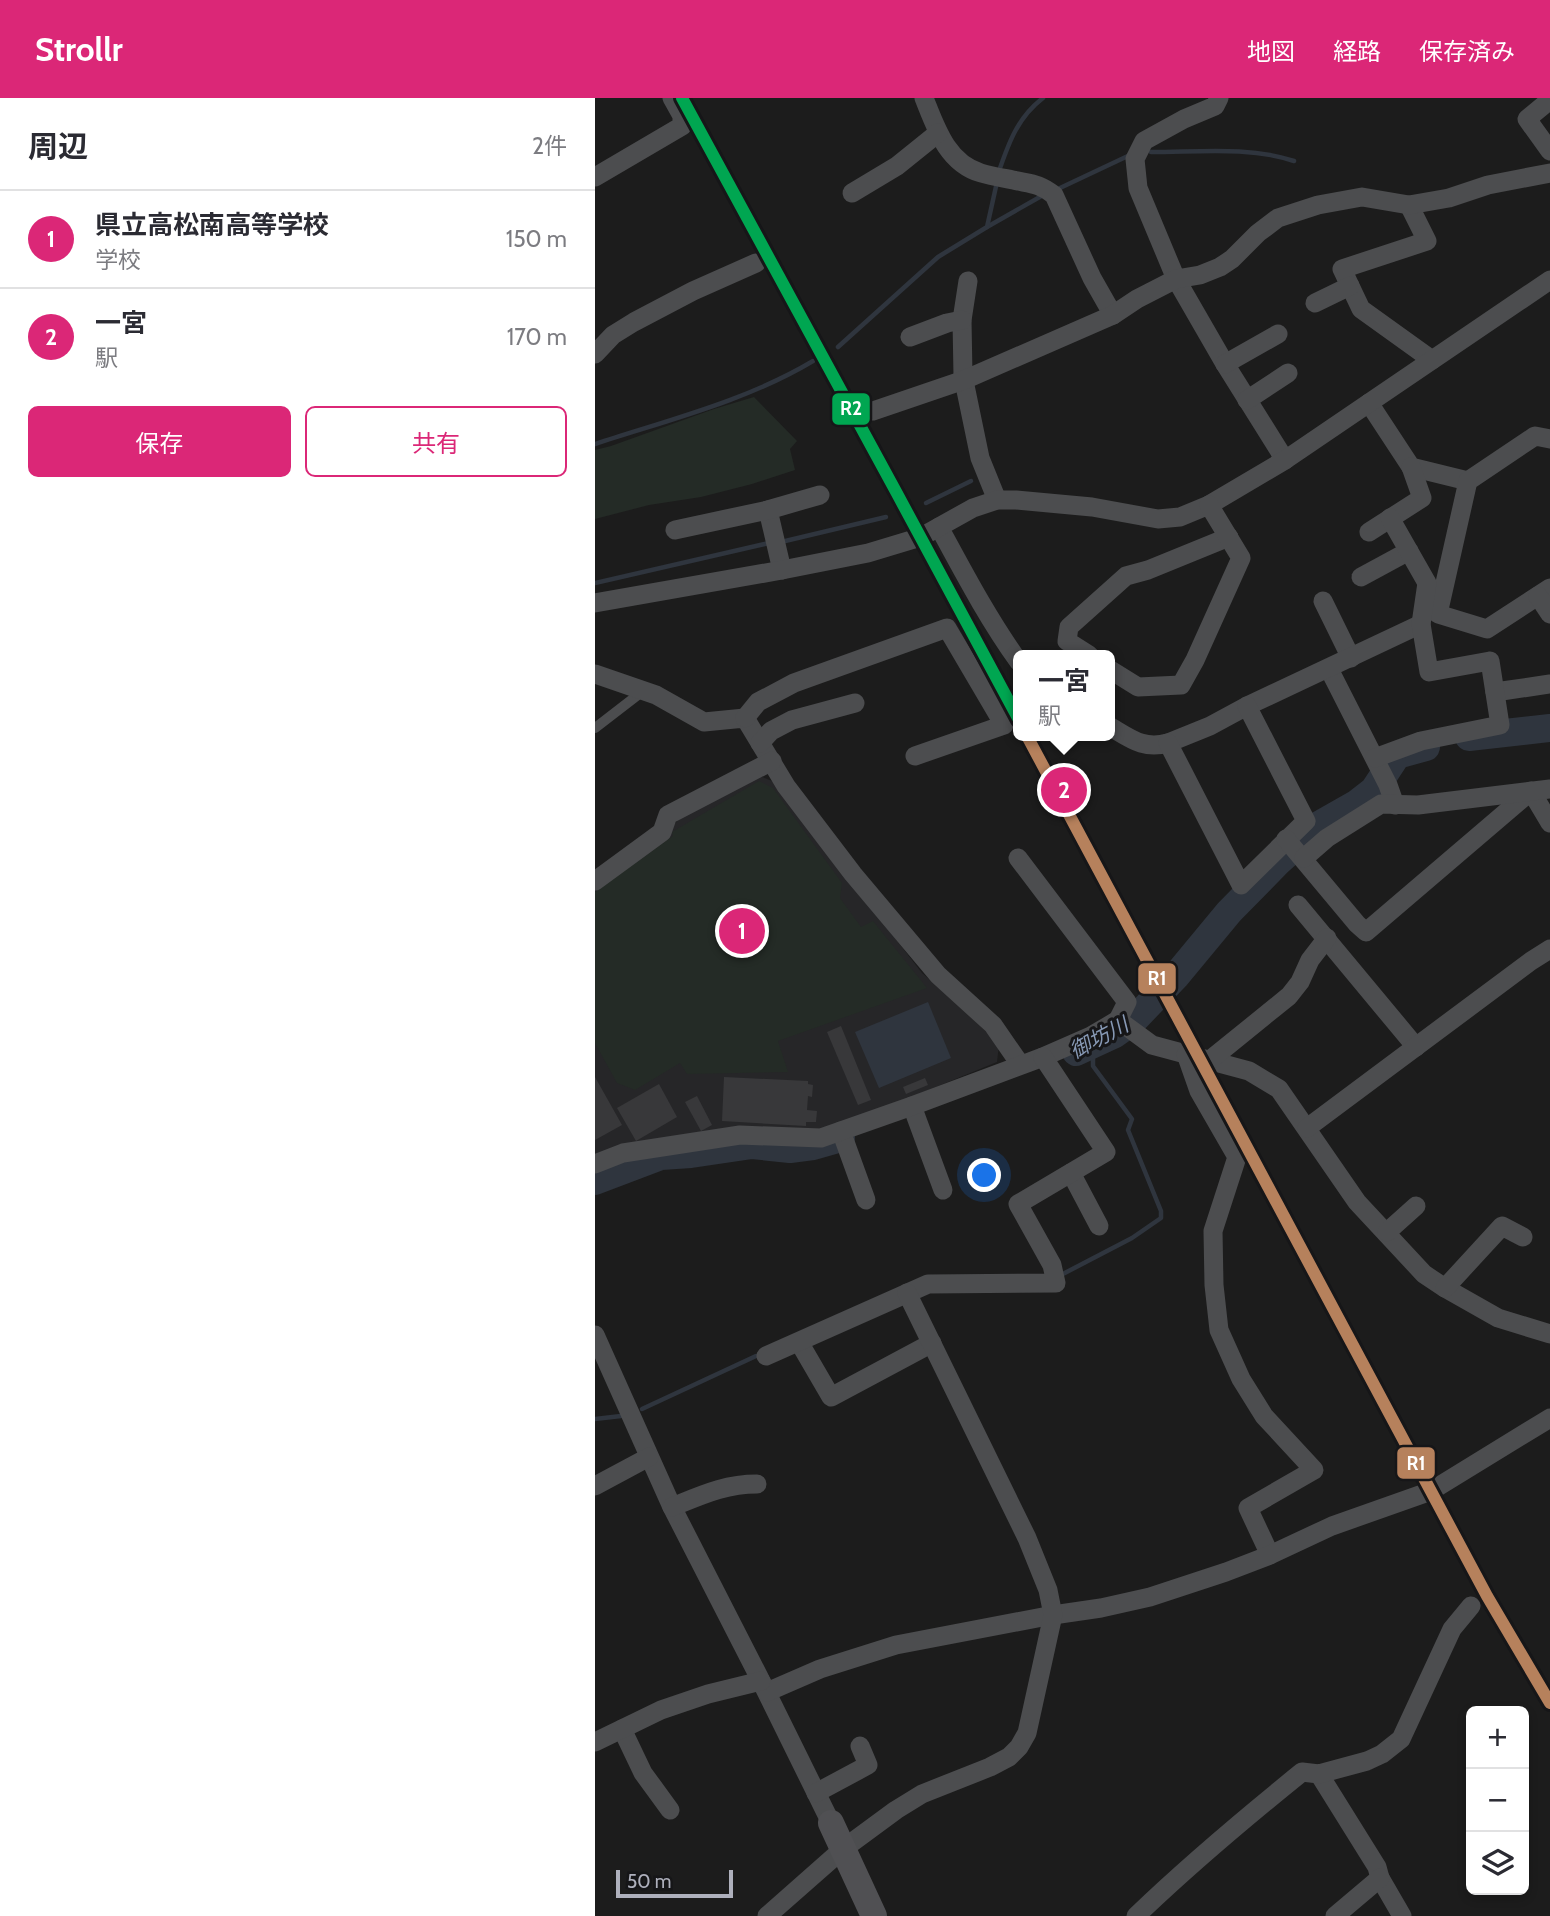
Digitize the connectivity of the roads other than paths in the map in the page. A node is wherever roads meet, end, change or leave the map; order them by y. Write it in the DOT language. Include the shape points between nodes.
graph roads {
  1 [pos="672,98"];
  2 [pos="924,98"];
  3 [pos="1219,98"];
  4 [pos="1544,105"];
  5 [pos="938,133"];
  6 [pos="1550,151"];
  7 [pos="1550,173"];
  8 [pos="595,177"];
  9 [pos="852,193"];
  10 [pos="1409,205"];
  11 [pos="756,263"];
  12 [pos="1176,279"];
  13 [pos="1550,280"];
  14 [pos="968,281"];
  15 [pos="1350,285"];
  16 [pos="1315,303"];
  17 [pos="1113,315"];
  18 [pos="962,320"];
  19 [pos="1278,334"];
  20 [pos="910,337"];
  21 [pos="595,354"];
  22 [pos="1432,360"];
  23 [pos="1225,364"];
  24 [pos="1288,373"];
  25 [pos="964,380"];
  26 [pos="1247,400"];
  27 [pos="1369,403"];
  28 [pos="873,411"];
  29 [pos="1550,439"];
  30 [pos="1285,460"];
  31 [pos="1411,467"];
  32 [pos="1468,481"];
  33 [pos="820,495"];
  34 [pos="997,500"];
  35 [pos="1209,505"];
  36 [pos="768,510"];
  37 [pos="1390,518"];
  38 [pos="939,527"];
  39 [pos="675,530"];
  40 [pos="1369,532"];
  41 [pos="1229,537"];
  42 [pos="1409,551"];
  43 [pos="782,570"];
  44 [pos="1361,577"];
  45 [pos="1544,592"];
  46 [pos="1323,601"];
  47 [pos="595,603"];
  48 [pos="1550,614"];
  49 [pos="1421,624"];
  50 [pos="1081,650"];
  51 [pos="1013,654"];
  52 [pos="1351,658"];
  53 [pos="1329,669"];
  54 [pos="1115,673"];
  55 [pos="595,674"];
  56 [pos="1550,684"];
  57 [pos="644,691"];
  58 [pos="1495,692"];
  59 [pos="855,703"];
  60 [pos="1247,706"];
  61 [pos="745,718"];
  62 [pos="595,728"];
  63 [pos="1115,730"];
  64 [pos="760,743"];
  65 [pos="1168,743"];
  66 [pos="915,755"];
  67 [pos="772,761"];
  68 [pos="1377,761"];
  69 [pos="1541,790"];
  70 [pos="1395,805"];
  71 [pos="1550,824"];
  72 [pos="1286,839"];
  73 [pos="1302,856"];
  74 [pos="1018,858"];
  75 [pos="595,881"];
  76 [pos="1298,905"];
  77 [pos="1357,924"];
  78 [pos="1330,942"];
  79 [pos="1550,949"];
  80 [pos="1123,1023"];
  81 [pos="1416,1047"];
  82 [pos="1186,1054"];
  83 [pos="1210,1060"];
  84 [pos="1046,1063"];
  85 [pos="1020,1064"];
  86 [pos="914,1111"];
  87 [pos="1307,1128"];
  88 [pos="844,1137"];
  89 [pos="595,1164"];
  90 [pos="1071,1173"];
  91 [pos="943,1190"];
  92 [pos="866,1200"];
  93 [pos="1416,1206"];
  94 [pos="1099,1226"];
  95 [pos="1387,1233"];
  96 [pos="1523,1237"];
  97 [pos="1445,1288"];
  98 [pos="907,1293"];
  99 [pos="1550,1334"];
  100 [pos="595,1335"];
  101 [pos="799,1342"];
  102 [pos="932,1343"];
  103 [pos="766,1356"];
  104 [pos="1550,1418"];
  105 [pos="649,1457"];
  106 [pos="757,1484"];
  107 [pos="595,1486"];
  108 [pos="672,1507"];
  109 [pos="1270,1555"];
  110 [pos="1471,1606"];
  111 [pos="1053,1615"];
  112 [pos="764,1686"];
  113 [pos="622,1729"];
  114 [pos="595,1742"];
  115 [pos="860,1746"];
  116 [pos="1319,1774"];
  117 [pos="816,1793"];
  118 [pos="670,1810"];
  119 [pos="831,1823"];
  120 [pos="843,1849"];
  121 [pos="1380,1878"];
  122 [pos="767,1916"];
  123 [pos="874,1916"];
  124 [pos="1136,1916"];
  125 [pos="1335,1916"];
  126 [pos="1402,1916"];
  1 -- 8 [label="street" via="682,126"];
  2 -- 5 [label="street"];
  3 -- 12 [label="street" via="1215,106 1144,141 1135,159 1137,188"];
  4 -- 6 [label="street" via="1527,119"];
  5 -- 9 [label="street" via="897,166"];
  5 -- 17 [label="street" via="962,164 980,173 1042,186 1053,195"];
  7 -- 10 [label="street"];
  10 -- 12 [label="street" via="1362,197 1318,205 1278,218 1220,267"];
  10 -- 15 [label="street" via="1427,241 1342,269"];
  11 -- 21 [label="street" via="634,321"];
  12 -- 17 [label="street"];
  12 -- 23 [label="street"];
  13 -- 22 [label="street"];
  14 -- 18 [label="street"];
  15 -- 16 [label="street"];
  15 -- 22 [label="street" via="1361,309"];
  17 -- 25 [label="street"];
  18 -- 20 [label="street"];
  18 -- 25 [label="street"];
  19 -- 23 [label="street"];
  22 -- 27 [label="street"];
  23 -- 26 [label="street"];
  24 -- 26 [label="street"];
  25 -- 28 [label="street"];
  25 -- 34 [label="street" via="980,458"];
  26 -- 30 [label="street"];
  27 -- 30 [label="street"];
  27 -- 31 [label="street"];
  29 -- 32 [label="street" via="1535,436"];
  30 -- 35 [label="street"];
  31 -- 32 [label="street"];
  31 -- 37 [label="street" via="1422,498"];
  32 -- 45 [label="street" via="1438,614 1487,628"];
  33 -- 36 [label="street"];
  34 -- 35 [label="street" via="1092,507 1158,519 1180,517"];
  34 -- 38 [label="street"];
  35 -- 41 [label="street"];
  36 -- 39 [label="street"];
  36 -- 43 [label="street"];
  37 -- 40 [label="street"];
  37 -- 42 [label="street"];
  38 -- 43 [label="street" via="897,546"];
  38 -- 51 [label="street"];
  41 -- 50 [label="street" via="1126,576 1069,627 1067,641"];
  41 -- 54 [label="street" via="1241,558 1181,685 1138,687"];
  42 -- 44 [label="street"];
  42 -- 49 [label="street" via="1427,583"];
  43 -- 47 [label="street"];
  45 -- 48 [label="street"];
  46 -- 52 [label="street"];
  49 -- 52 [label="street"];
  49 -- 58 [label="street" via="1429,672 1490,661"];
  52 -- 53 [label="street"];
  53 -- 60 [label="street"];
  53 -- 68 [label="street"];
  55 -- 57 [label="street"];
  56 -- 58 [label="street"];
  57 -- 61 [label="street" via="704,722"];
  57 -- 62 [label="lane"];
  58 -- 68 [label="street" via="1500,725 1421,741"];
  59 -- 64 [label="street" via="792,720 771,730"];
  60 -- 65 [label="street"];
  60 -- 72 [label="street" via="1306,821"];
  61 -- 64 [label="street"];
  61 -- 66 [label="street" via="758,702 794,683 947,628 1004,725"];
  63 -- 65 [label="street" via="1139,744"];
  64 -- 67 [label="street"];
  65 -- 72 [label="street" via="1241,885"];
  67 -- 75 [label="street" via="668,815 662,832"];
  67 -- 85 [label="street" via="853,874 938,975 993,1025"];
  68 -- 70 [label="street"];
  69 -- 70 [label="street"];
  69 -- 71 [label="street"];
  69 -- 77 [label="street" via="1366,932"];
  70 -- 73 [label="street" via="1381,804"];
  72 -- 73 [label="street"];
  73 -- 77 [label="street"];
  74 -- 80 [label="street" via="1127,1002"];
  76 -- 78 [label="street"];
  77 -- 78 [label="street"];
  78 -- 81 [label="street"];
  78 -- 83 [label="street" via="1310,960 1289,996"];
  79 -- 81 [label="street"];
  80 -- 82 [label="street" via="1152,1045"];
  80 -- 84 [label="street"];
  81 -- 87 [label="street"];
  82 -- 83 [label="street"];
  82 -- 109 [label="street" via="1199,1091 1237,1157 1213,1231 1219,1330 1264,1416 1314,1470 1248,1507"];
  83 -- 87 [label="street" via="1249,1071 1279,1089"];
  84 -- 85 [label="street"];
  84 -- 90 [label="street" via="1106,1152"];
  85 -- 86 [label="street"];
  86 -- 88 [label="street"];
  86 -- 91 [label="street"];
  87 -- 95 [label="street" via="1357,1202"];
  88 -- 89 [label="street" via="740,1135 623,1153"];
  88 -- 92 [label="street"];
  90 -- 94 [label="street"];
  90 -- 98 [label="street" via="1018,1204 1052,1265 1056,1283 928,1284"];
  93 -- 95 [label="street"];
  95 -- 97 [label="street" via="1424,1274"];
  96 -- 97 [label="street" via="1502,1226"];
  97 -- 99 [label="street" via="1498,1318"];
  98 -- 101 [label="street"];
  98 -- 102 [label="street"];
  100 -- 105 [label="street"];
  101 -- 102 [label="street" via="831,1397"];
  101 -- 103 [label="street"];
  102 -- 111 [label="street" via="1027,1538"];
  104 -- 109 [label="street" via="1431,1491 1332,1526"];
  105 -- 107 [label="street"];
  105 -- 108 [label="street"];
  106 -- 108 [label="street" via="737,1484"];
  108 -- 112 [label="street"];
  109 -- 111 [label="street" via="1150,1597"];
  110 -- 116 [label="street" via="1452,1629 1401,1739 1367,1761"];
  111 -- 112 [label="street" via="896,1645"];
  111 -- 120 [label="street" via="1027,1733 1019,1747 990,1768 922,1794"];
  112 -- 113 [label="street" via="687,1701"];
  112 -- 117 [label="street"];
  113 -- 114 [label="street"];
  113 -- 118 [label="street" via="643,1773"];
  115 -- 117 [label="street" via="868,1765"];
  116 -- 121 [label="street"];
  116 -- 124 [label="street" via="1302,1772"];
  117 -- 119 [label="street"];
  119 -- 120 [label="street"];
  120 -- 122 [label="street"];
  120 -- 123 [label="street"];
  121 -- 125 [label="street"];
  121 -- 126 [label="street"];
}
